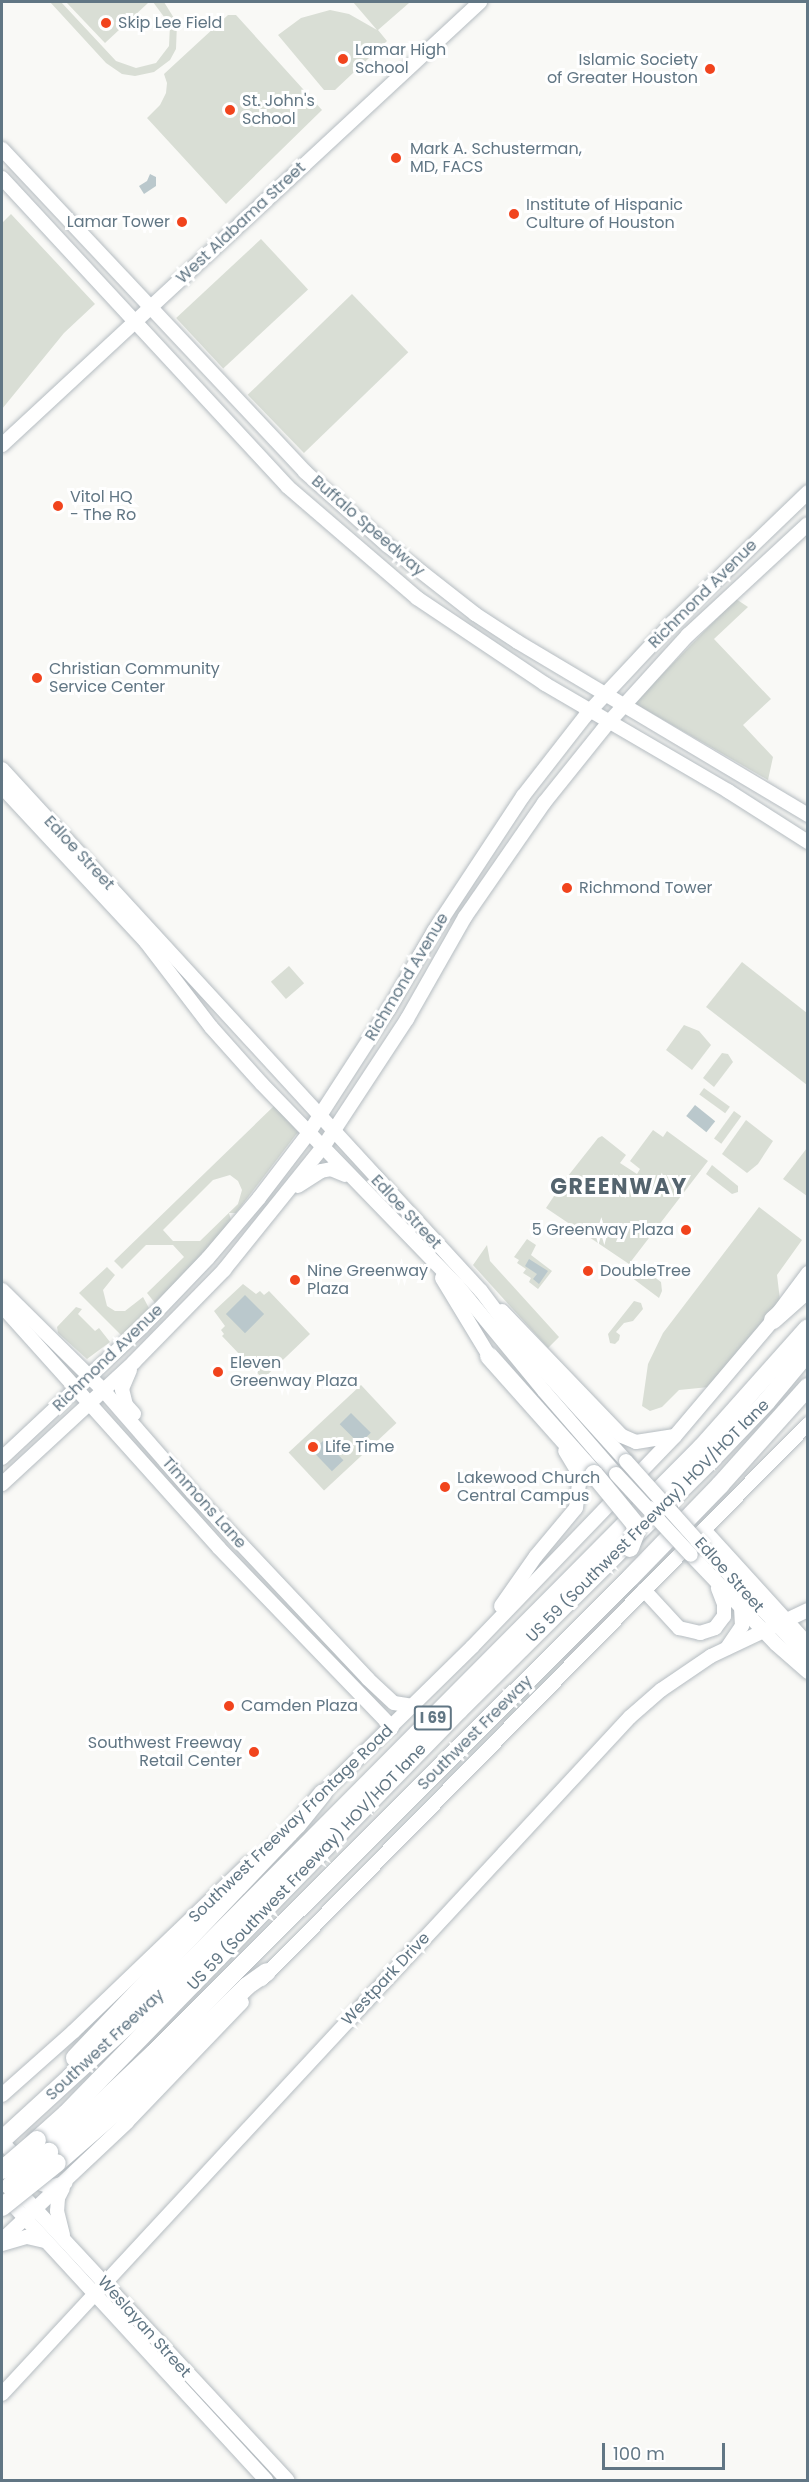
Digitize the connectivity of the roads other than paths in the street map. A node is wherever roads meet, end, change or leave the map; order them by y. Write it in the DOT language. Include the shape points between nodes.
graph roads {
  1 [pos="480,2"];
  2 [pos="2,149"];
  3 [pos="2,178"];
  4 [pos="65,217"];
  5 [pos="50,231"];
  6 [pos="150,308"];
  7 [pos="136,321"];
  8 [pos="234,398"];
  9 [pos="218,411"];
  10 [pos="2,445"];
  11 [pos="305,472"];
  12 [pos="288,487"];
  13 [pos="807,492"];
  14 [pos="777,522"];
  15 [pos="807,524"];
  16 [pos="793,538"];
  17 [pos="499,630"];
  18 [pos="486,646"];
  19 [pos="604,696"];
  20 [pos="623,706"];
  21 [pos="590,710"];
  22 [pos="609,722"];
  23 [pos="636,738"];
  24 [pos="589,747"];
  25 [pos="2,769"];
  26 [pos="2,787"];
  27 [pos="807,815"];
  28 [pos="807,842"];
  29 [pos="77,860"];
  30 [pos="450,906"];
  31 [pos="465,917"];
  32 [pos="150,938"];
  33 [pos="218,1003"];
  34 [pos="203,1016"];
  35 [pos="321,1115"];
  36 [pos="333,1131"];
  37 [pos="308,1134"];
  38 [pos="322,1147"];
  39 [pos="349,1177"];
  40 [pos="286,1194"];
  41 [pos="399,1215"];
  42 [pos="426,1252"];
  43 [pos="208,1258"];
  44 [pos="224,1270"];
  45 [pos="807,1273"];
  46 [pos="807,1289"];
  47 [pos="481,1291"];
  48 [pos="4,1300"];
  49 [pos="773,1320"];
  50 [pos="807,1328"];
  51 [pos="807,1352"];
  52 [pos="489,1356"];
  53 [pos="807,1361"];
  54 [pos="134,1362"];
  55 [pos="90,1376"];
  56 [pos="807,1386"];
  57 [pos="78,1388"];
  58 [pos="103,1390"];
  59 [pos="90,1403"];
  60 [pos="569,1409"];
  61 [pos="807,1424"];
  62 [pos="675,1436"];
  63 [pos="159,1454"];
  64 [pos="2,1458"];
  65 [pos="2,1484"];
  66 [pos="663,1514"];
  67 [pos="705,1531"];
  68 [pos="630,1548"];
  69 [pos="717,1576"];
  70 [pos="644,1590"];
  71 [pos="741,1607"];
  72 [pos="807,1610"];
  73 [pos="287,1619"];
  74 [pos="776,1626"];
  75 [pos="807,1644"];
  76 [pos="472,1647"];
  77 [pos="726,1649"];
  78 [pos="807,1657"];
  79 [pos="359,1669"];
  80 [pos="807,1672"];
  81 [pos="413,1706"];
  82 [pos="392,1727"];
  83 [pos="323,1793"];
  84 [pos="255,1922"];
  85 [pos="267,1972"];
  86 [pos="3,2093"];
  87 [pos="48,2099"];
  88 [pos="2,2141"];
  89 [pos="48,2152"];
  90 [pos="2,2172"];
  91 [pos="65,2183"];
  92 [pos="2,2193"];
  93 [pos="2,2208"];
  94 [pos="36,2210"];
  95 [pos="25,2220"];
  96 [pos="65,2240"];
  97 [pos="45,2241"];
  98 [pos="2,2242"];
  99 [pos="105,2283"];
  100 [pos="94,2294"];
  101 [pos="2,2394"];
  102 [pos="266,2481"];
  103 [pos="287,2481"];
  1 -- 6 [label="main road, West Alabama Street"];
  2 -- 4 [label="main road, Buffalo Speedway"];
  3 -- 5 [label="main road, Buffalo Speedway"];
  4 -- 5 [label="main road"];
  4 -- 6 [label="main road, Buffalo Speedway"];
  5 -- 7 [label="main road, Buffalo Speedway"];
  6 -- 7 [label="main road, West Alabama Street"];
  6 -- 8 [label="main road, Buffalo Speedway"];
  7 -- 9 [label="main road, Buffalo Speedway"];
  7 -- 10 [label="main road, West Alabama Street"];
  8 -- 9 [label="main road"];
  8 -- 11 [label="main road, Buffalo Speedway"];
  9 -- 12 [label="main road, Buffalo Speedway"];
  11 -- 12 [label="main road"];
  11 -- 17 [label="main road, Buffalo Speedway" via="387,545"];
  12 -- 18 [label="main road, Buffalo Speedway" via="417,598"];
  13 -- 14 [label="main road, Richmond Avenue"];
  14 -- 16 [label="main road"];
  14 -- 19 [label="main road, Richmond Avenue" via="718,576"];
  15 -- 16 [label="main road, Richmond Avenue"];
  16 -- 20 [label="main road, Richmond Avenue" via="688,635"];
  17 -- 18 [label="main road"];
  17 -- 19 [label="main road, Buffalo Speedway"];
  18 -- 21 [label="main road, Buffalo Speedway"];
  19 -- 20 [label="main road, Buffalo Speedway"];
  19 -- 21 [label="main road, Richmond Avenue"];
  20 -- 22 [label="main road, Richmond Avenue"];
  20 -- 27 [label="main road, Buffalo Speedway"];
  21 -- 22 [label="main road, Buffalo Speedway"];
  21 -- 30 [label="main road, Richmond Avenue" via="523,796"];
  22 -- 23 [label="main road, Buffalo Speedway"];
  22 -- 24 [label="main road, Richmond Avenue"];
  23 -- 24 [label="main road" via="613,735"];
  23 -- 28 [label="main road, Buffalo Speedway"];
  24 -- 31 [label="main road, Richmond Avenue" via="544,803"];
  25 -- 29 [label="main road, Edloe Street"];
  26 -- 29 [label="main road, Edloe Street"];
  29 -- 32 [label="main road, Edloe Street"];
  30 -- 31 [label="main road"];
  30 -- 35 [label="main road, Richmond Avenue"];
  31 -- 36 [label="main road, Richmond Avenue" via="407,1019"];
  32 -- 33 [label="main road, Edloe Street"];
  32 -- 34 [label="main road, Edloe Street"];
  33 -- 34 [label="main road"];
  33 -- 35 [label="main road, Edloe Street"];
  34 -- 37 [label="main road, Edloe Street"];
  35 -- 36 [label="main road, Edloe Street"];
  35 -- 37 [label="main road, Richmond Avenue"];
  36 -- 38 [label="main road, Richmond Avenue"];
  36 -- 41 [label="main road, Edloe Street"];
  37 -- 38 [label="main road, Edloe Street"];
  37 -- 43 [label="main road, Richmond Avenue"];
  38 -- 39 [label="main road, Edloe Street"];
  38 -- 40 [label="main road, Richmond Avenue"];
  39 -- 40 [label="main road" via="331,1169 321,1171"];
  39 -- 41 [label="main road, Edloe Street"];
  40 -- 44 [label="main road, Richmond Avenue"];
  41 -- 42 [label="main road, Edloe Street"];
  41 -- 47 [label="main road, Edloe Street"];
  42 -- 52 [label="main road"];
  42 -- 60 [label="main road, Edloe Street"];
  43 -- 44 [label="main road"];
  43 -- 55 [label="main road, Richmond Avenue"];
  44 -- 54 [label="main road, Richmond Avenue"];
  45 -- 49 [label="main road, Southwest Freeway Frontage Road"];
  46 -- 49 [label="highway"];
  47 -- 60 [label="main road, Edloe Street"];
  47 -- 62 [label="main road" via="622,1436 636,1442"];
  48 -- 55 [label="main road, Timmons Lane"];
  48 -- 57 [label="main road, Timmons Lane"];
  49 -- 62 [label="main road, Southwest Freeway Frontage Road"];
  50 -- 87 [label="highway, Southwest Freeway / I 69" via="702,1447 133,2020"];
  51 -- 84 [label="highway, US 59 (Southwest Freeway) HOV/HOT lane" via="709,1462 459,1710"];
  52 -- 68 [label="highway, bridge" via="635,1524"];
  52 -- 76 [label="main road" via="506,1384 570,1456 579,1484 576,1508 536,1556"];
  53 -- 66 [label="highway"];
  54 -- 58 [label="main road, Richmond Avenue"];
  54 -- 63 [label="main road" via="122,1389 124,1399"];
  55 -- 57 [label="main road, Richmond Avenue"];
  55 -- 58 [label="main road, Timmons Lane"];
  56 -- 89 [label="highway, Southwest Freeway / I 69" via="720,1485 631,1577 154,2053"];
  57 -- 59 [label="main road, Timmons Lane"];
  57 -- 64 [label="main road, Richmond Avenue"];
  58 -- 59 [label="main road, Richmond Avenue"];
  58 -- 63 [label="main road, Timmons Lane"];
  59 -- 65 [label="main road, Richmond Avenue"];
  59 -- 73 [label="main road, Timmons Lane"];
  60 -- 66 [label="main road, Edloe Street, bridge"];
  61 -- 67 [label="main road"];
  62 -- 76 [label="main road, Southwest Freeway Frontage Road"];
  63 -- 79 [label="main road, Timmons Lane"];
  66 -- 68 [label="highway"];
  66 -- 69 [label="main road, Edloe Street, bridge"];
  67 -- 70 [label="main road"];
  67 -- 74 [label="main road"];
  68 -- 84 [label="highway"];
  69 -- 70 [label="main road" via="725,1612 718,1624 705,1632 691,1633 679,1628"];
  69 -- 71 [label="main road, Edloe Street"];
  69 -- 74 [label="main road, Edloe Street"];
  70 -- 85 [label="main road"];
  71 -- 74 [label="main road, Edloe Street"];
  71 -- 77 [label="main road" via="742,1626"];
  72 -- 74 [label="main road, Westpark Drive"];
  73 -- 79 [label="main road" via="347,1667"];
  73 -- 82 [label="main road, Timmons Lane"];
  74 -- 75 [label="main road"];
  74 -- 77 [label="main road, Westpark Drive"];
  74 -- 78 [label="main road, Edloe Street"];
  74 -- 80 [label="main road, Edloe Street"];
  76 -- 81 [label="main road, Southwest Freeway Frontage Road"];
  77 -- 99 [label="main road, Westpark Drive" via="679,1676 630,1717"];
  79 -- 81 [label="main road, Timmons Lane" via="394,1703"];
  81 -- 82 [label="main road, Southwest Freeway Frontage Road"];
  82 -- 83 [label="main road, Southwest Freeway Frontage Road"];
  83 -- 86 [label="main road, Southwest Freeway Frontage Road" via="74,2031"];
  83 -- 87 [label="highway" via="61,2073"];
  84 -- 89 [label="highway, US 59 (Southwest Freeway) HOV/HOT lane" via="66,2114"];
  85 -- 89 [label="highway" via="247,1986 126,2103"];
  85 -- 91 [label="main road"];
  87 -- 88 [label="highway, Southwest Freeway / I 69"];
  88 -- 91 [label="main road" via="42,2184 50,2187"];
  89 -- 90 [label="highway, US 59 (Southwest Freeway) HOV/HOT lane, bridge"];
  89 -- 92 [label="highway, Southwest Freeway / I 69, bridge"];
  89 -- 93 [label="highway, bridge"];
  90 -- 94 [label="main road, Weslayan Street"];
  91 -- 94 [label="main road"];
  91 -- 96 [label="main road" via="57,2211"];
  92 -- 95 [label="main road, Weslayan Street"];
  94 -- 95 [label="main road"];
  94 -- 96 [label="main road, Weslayan Street"];
  95 -- 97 [label="main road, Weslayan Street"];
  95 -- 98 [label="main road"];
  96 -- 99 [label="main road, Weslayan Street"];
  97 -- 98 [label="main road" via="27,2237"];
  97 -- 100 [label="main road, Weslayan Street"];
  99 -- 100 [label="main road, Westpark Drive"];
  99 -- 103 [label="main road, Weslayan Street"];
  100 -- 101 [label="main road, Westpark Drive"];
  100 -- 102 [label="main road, Weslayan Street"];
}
